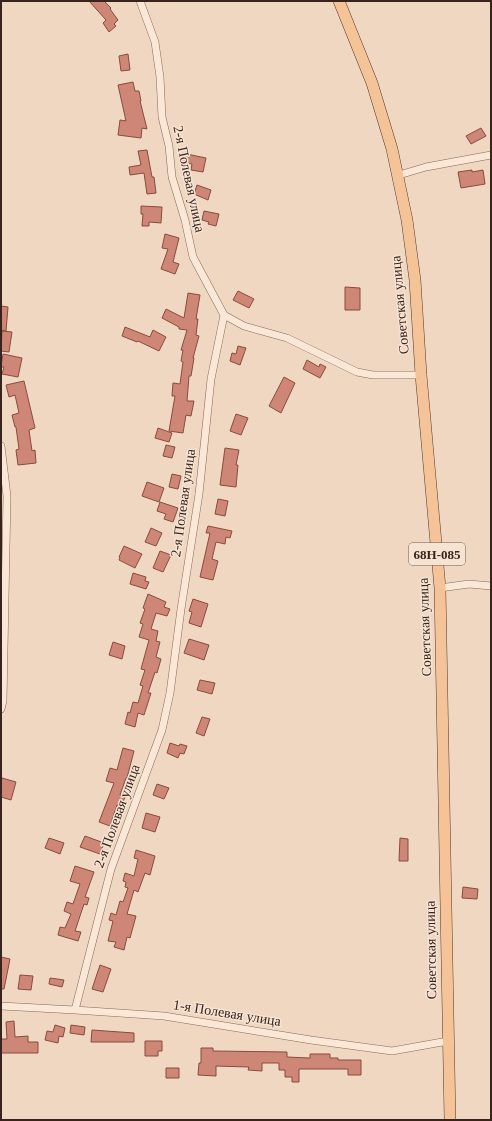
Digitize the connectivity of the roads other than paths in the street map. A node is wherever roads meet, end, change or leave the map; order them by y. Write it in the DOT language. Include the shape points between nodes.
graph roads {
  1 [pos="140,1"];
  2 [pos="339,1"];
  3 [pos="491,155"];
  4 [pos="398,175"];
  5 [pos="224,315"];
  6 [pos="421,375"];
  7 [pos="1,446"];
  8 [pos="491,586"];
  9 [pos="440,588"];
  10 [pos="1,709"];
  11 [pos="1,1006"];
  12 [pos="75,1010"];
  13 [pos="448,1041"];
  14 [pos="450,1120"];
  1 -- 5 [label="street, 2-я Полевая улица" via="155,42 162,117 169,146 172,177 193,257"];
  2 -- 4 [label="main road, Советская улица / 68Н-085" via="372,83"];
  3 -- 4 [label="street"];
  4 -- 6 [label="main road, Советская улица / 68Н-085" via="415,280"];
  5 -- 6 [label="street" via="244,326 287,338 357,372 373,375"];
  5 -- 12 [label="street, 2-я Полевая улица" via="211,379 199,494 170,693 162,730 111,869"];
  6 -- 9 [label="main road, Советская улица / 68Н-085"];
  7 -- 10 [label="street" via="7,496"];
  8 -- 9 [label="street" via="469,584"];
  9 -- 13 [label="main road, Советская улица / 68Н-085"];
  11 -- 12 [label="street, 1-я Полевая улица"];
  12 -- 13 [label="street, 1-я Полевая улица" via="164,1016 392,1051"];
  13 -- 14 [label="main road, Советская улица / 68Н-085"];
}
